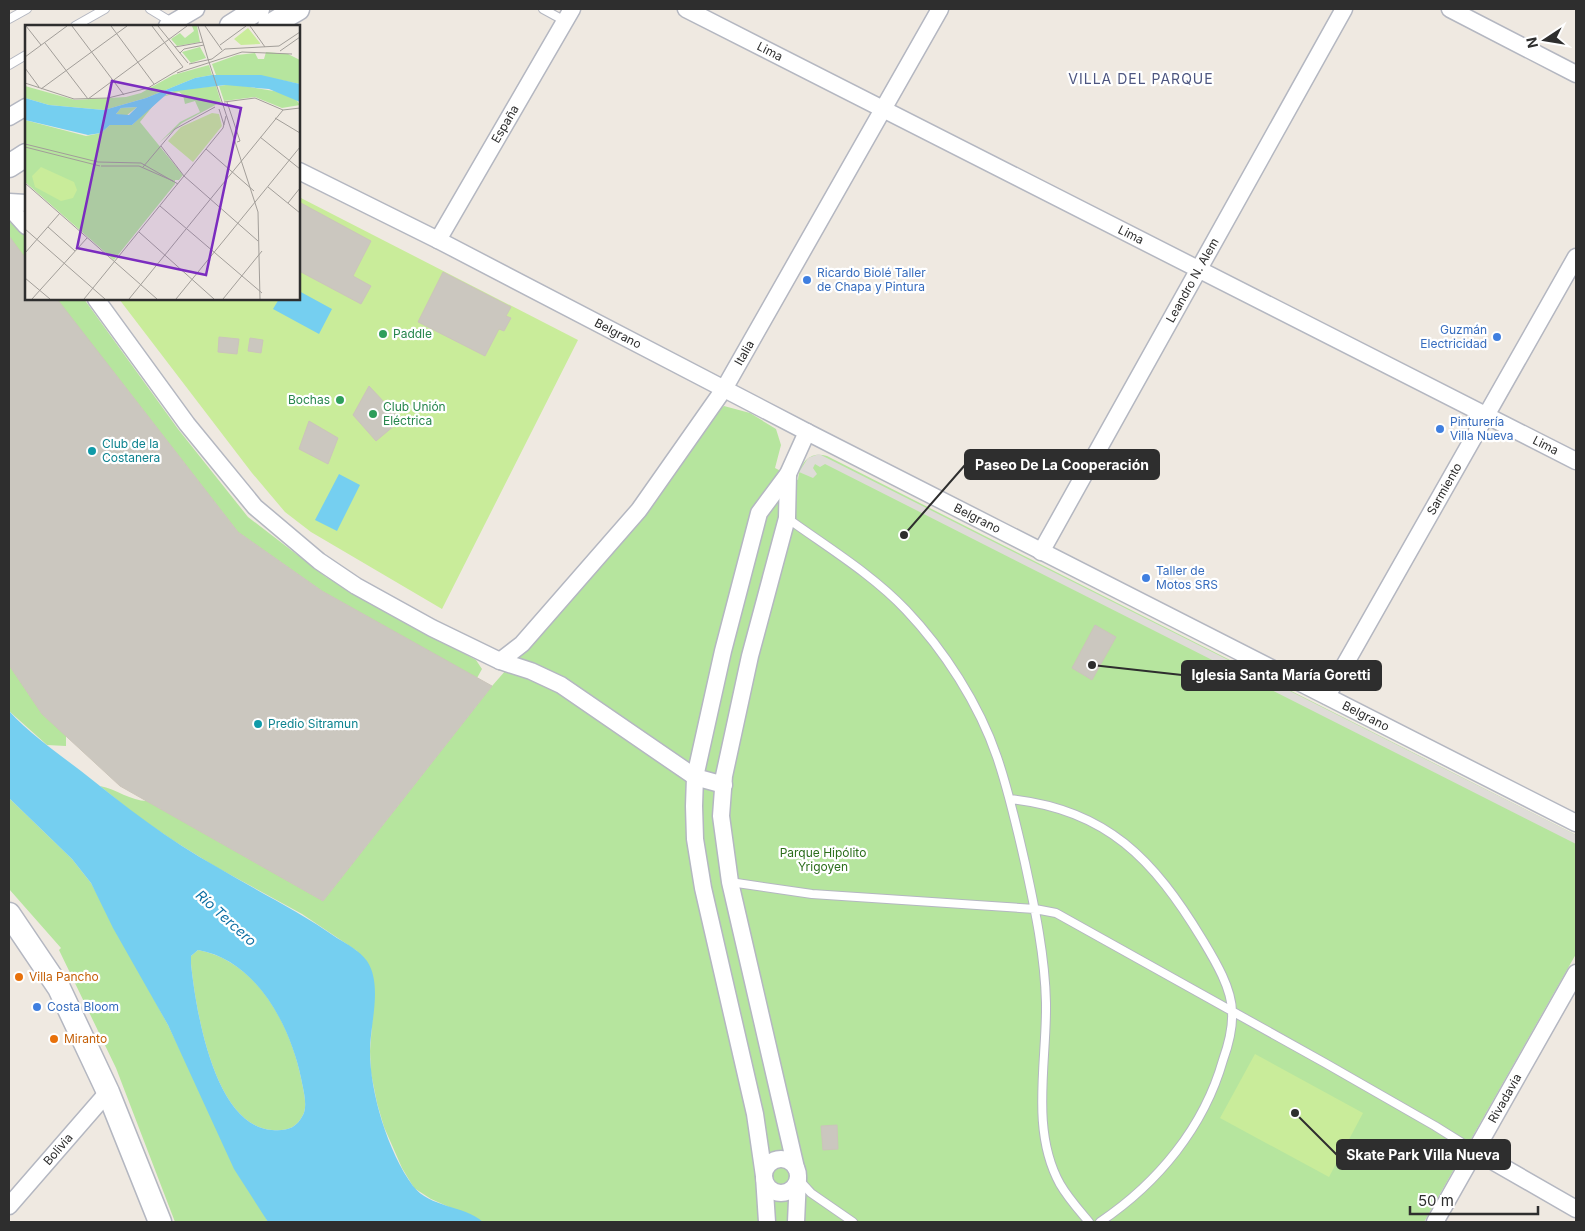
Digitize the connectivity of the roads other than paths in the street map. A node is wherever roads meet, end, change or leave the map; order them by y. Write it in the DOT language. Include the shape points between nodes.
graph roads {
  1 [pos="27,9"];
  2 [pos="105,9"];
  3 [pos="150,9"];
  4 [pos="196,9"];
  5 [pos="258,9"];
  6 [pos="298,9"];
  7 [pos="543,9"];
  8 [pos="686,9"];
  9 [pos="940,9"];
  10 [pos="1344,9"];
  11 [pos="1450,9"];
  12 [pos="568,15"];
  13 [pos="9,19"];
  14 [pos="77,25"];
  15 [pos="173,25"];
  16 [pos="233,25"];
  17 [pos="271,25"];
  18 [pos="25,56"];
  19 [pos="9,65"];
  20 [pos="1576,74"];
  21 [pos="25,108"];
  22 [pos="883,110"];
  23 [pos="9,117"];
  24 [pos="300,171"];
  25 [pos="9,202"];
  26 [pos="25,202"];
  27 [pos="9,207"];
  28 [pos="25,225"];
  29 [pos="438,240"];
  30 [pos="1576,257"];
  31 [pos="1200,270"];
  32 [pos="97,300"];
  33 [pos="724,389"];
  34 [pos="1486,415"];
  35 [pos="807,432"];
  36 [pos="1576,461"];
  37 [pos="788,474"];
  38 [pos="787,518"];
  39 [pos="1041,552"];
  40 [pos="500,661"];
  41 [pos="1327,696"];
  42 [pos="696,777"];
  43 [pos="724,785"];
  44 [pos="1010,799"];
  45 [pos="1576,823"];
  46 [pos="730,882"];
  47 [pos="1035,909"];
  48 [pos="9,914"];
  49 [pos="1576,973"];
  50 [pos="1232,1011"];
  51 [pos="108,1092"];
  52 [pos="1475,1152"];
  53 [pos="797,1173"];
  54 [pos="764,1176"];
  55 [pos="9,1206"];
  56 [pos="1576,1209"];
  57 [pos="160,1222"];
  58 [pos="767,1222"];
  59 [pos="796,1222"];
  60 [pos="853,1222"];
  61 [pos="1089,1222"];
  62 [pos="1100,1222"];
  63 [pos="1434,1222"];
  1 -- 13 [label="lane"];
  2 -- 14 [label="lane"];
  3 -- 15 [label="lane"];
  4 -- 15 [label="street"];
  5 -- 16 [label="main road"];
  6 -- 17 [label="main road"];
  7 -- 12 [label="lane"];
  8 -- 22 [label="street, Lima"];
  9 -- 22 [label="street, Italia"];
  10 -- 31 [label="street, Leandro N. Alem"];
  11 -- 20 [label="street"];
  12 -- 29 [label="street, España"];
  18 -- 19 [label="lane"];
  21 -- 23 [label="street"];
  22 -- 31 [label="street, Lima"];
  22 -- 33 [label="street, Italia"];
  24 -- 29 [label="street, Belgrano"];
  25 -- 26 [label="street"];
  27 -- 28 [label="street"];
  29 -- 33 [label="street, Belgrano"];
  30 -- 34 [label="street, Sarmiento"];
  31 -- 34 [label="street, Lima"];
  31 -- 39 [label="street, Leandro N. Alem"];
  32 -- 40 [label="street" via="187,424 254,507 336,573 432,628"];
  33 -- 35 [label="street, Belgrano"];
  33 -- 40 [label="street, Italia" via="639,510 522,644"];
  34 -- 36 [label="street, Lima"];
  34 -- 41 [label="street, Sarmiento"];
  35 -- 37 [label="street"];
  35 -- 39 [label="street, Belgrano"];
  37 -- 38 [label="street"];
  37 -- 42 [label="street" via="758,513 722,651"];
  38 -- 43 [label="street" via="750,656"];
  38 -- 44 [label="lane" via="872,580 905,609 936,646 981,719"];
  39 -- 41 [label="street, Belgrano"];
  40 -- 42 [label="street" via="561,686"];
  41 -- 45 [label="street, Belgrano"];
  42 -- 43 [label="street"];
  42 -- 54 [label="street" via="694,822 702,879 755,1114"];
  43 -- 46 [label="street" via="721,816"];
  44 -- 47 [label="lane"];
  44 -- 50 [label="lane" via="1074,812 1122,839 1142,858 1182,905 1212,955"];
  46 -- 47 [label="lane" via="812,894"];
  46 -- 53 [label="street"];
  47 -- 50 [label="lane" via="1070,919"];
  47 -- 61 [label="lane" via="1046,1004 1045,1137 1059,1182"];
  48 -- 51 [label="main road" via="59,988"];
  49 -- 52 [label="street, Rivadavia"];
  50 -- 52 [label="lane"];
  50 -- 62 [label="lane" via="1227,1047 1202,1115 1156,1176 1122,1208"];
  51 -- 55 [label="street, Bolivia"];
  51 -- 57 [label="main road"];
  52 -- 56 [label="street"];
  52 -- 63 [label="street, Rivadavia"];
  53 -- 54 [label="street" via="788,1161 777,1159 768,1166"];
  53 -- 54 [label="street" via="794,1187 781,1193 768,1187"];
  53 -- 59 [label="street"];
  53 -- 60 [label="lane" via="810,1193"];
  54 -- 58 [label="street"];
}
